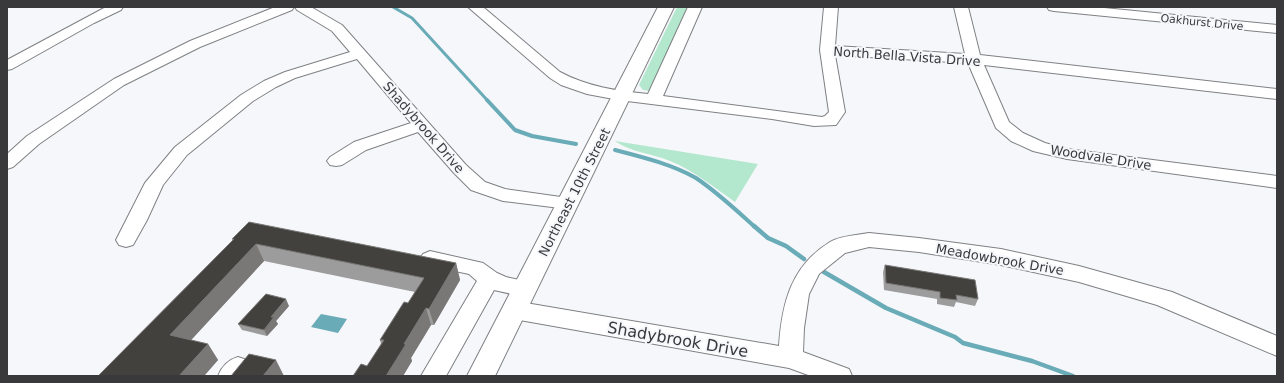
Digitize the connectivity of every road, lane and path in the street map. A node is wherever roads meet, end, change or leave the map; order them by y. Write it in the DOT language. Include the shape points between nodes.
graph roads {
  1 [pos="116,7"];
  2 [pos="287,7"];
  3 [pos="302,7"];
  4 [pos="475,7"];
  5 [pos="666,7"];
  6 [pos="695,7"];
  7 [pos="831,7"];
  8 [pos="961,7"];
  9 [pos="1054,7"];
  10 [pos="1277,29"];
  11 [pos="827,50"];
  12 [pos="359,54"];
  13 [pos="974,59"];
  14 [pos="7,66"];
  15 [pos="1277,94"];
  16 [pos="622,95"];
  17 [pos="654,99"];
  18 [pos="421,125"];
  19 [pos="336,161"];
  20 [pos="7,163"];
  21 [pos="1277,182"];
  22 [pos="568,202"];
  23 [pos="126,240"];
  24 [pos="414,256"];
  25 [pos="488,279"];
  26 [pos="519,300"];
  27 [pos="1277,346"];
  28 [pos="791,358"];
  29 [pos="432,376"];
  30 [pos="481,376"];
  31 [pos="840,376"];
  1 -- 14 [label="street"];
  2 -- 20 [label="street" via="195,44 119,82 33,140"];
  3 -- 12 [label="street, Shadybrook Drive" via="337,28"];
  4 -- 16 [label="street, North Bella Vista Drive" via="565,82"];
  5 -- 16 [label="main road, Northeast 10th Street"];
  6 -- 17 [label="street"];
  7 -- 11 [label="street"];
  8 -- 13 [label="street, Woodvale Drive"];
  9 -- 10 [label="street, Oakhurst Drive"];
  11 -- 13 [label="street, North Bella Vista Drive"];
  11 -- 17 [label="street, North Bella Vista Drive" via="837,112 830,121"];
  12 -- 18 [label="street, Shadybrook Drive"];
  12 -- 23 [label="street" via="290,75 270,84 248,98 181,151 154,183"];
  13 -- 15 [label="street, North Bella Vista Drive"];
  13 -- 21 [label="street, Woodvale Drive" via="1002,124 1017,137 1039,147 1067,154"];
  16 -- 17 [label="street, North Bella Vista Drive"];
  16 -- 22 [label="main road, Northeast 10th Street"];
  18 -- 19 [label="street" via="360,146"];
  18 -- 22 [label="street, Shadybrook Drive" via="478,186 503,195"];
  22 -- 26 [label="main road, Northeast 10th Street"];
  24 -- 25 [label="street, Shadybrook Drive" via="475,268"];
  25 -- 26 [label="street, Shadybrook Drive" via="502,285"];
  25 -- 29 [label="street"];
  26 -- 28 [label="street, Shadybrook Drive"];
  26 -- 30 [label="main road, Northeast 10th Street"];
  27 -- 28 [label="street, Meadowbrook Drive" via="1164,298 1079,274 1001,257 869,240 838,247 811,270 798,294 792,328"];
  28 -- 31 [label="street, Shadybrook Drive"];
}
